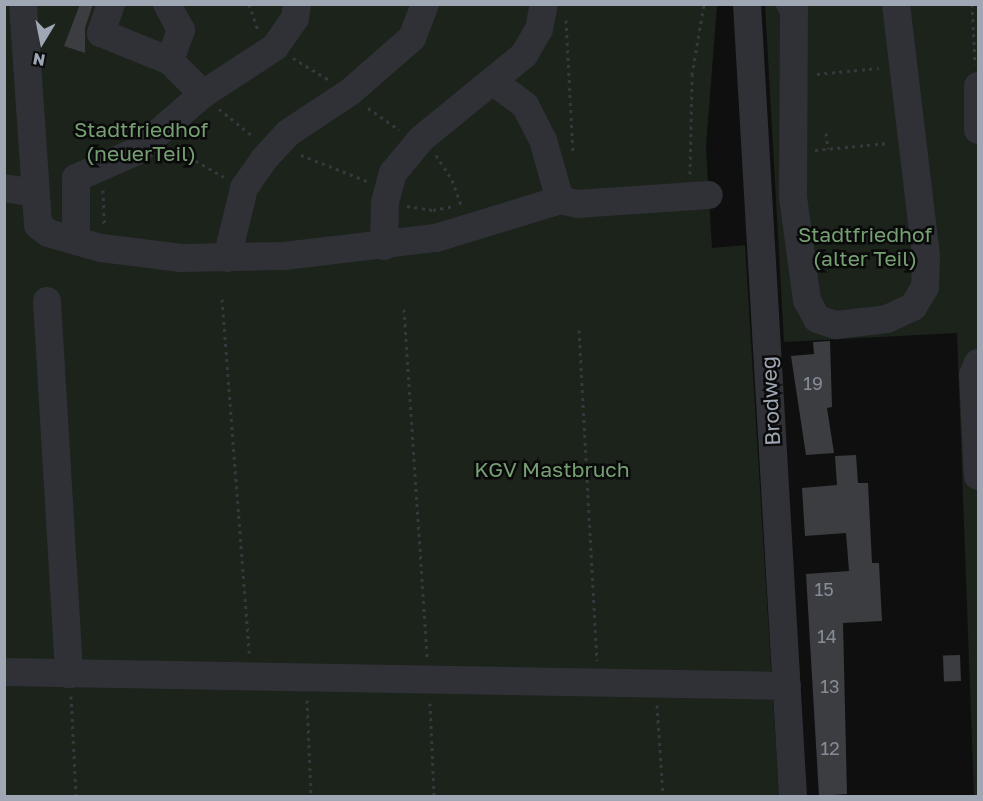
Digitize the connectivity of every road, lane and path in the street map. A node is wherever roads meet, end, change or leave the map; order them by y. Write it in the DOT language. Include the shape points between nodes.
graph roads {
  1 [pos="22,4"];
  2 [pos="111,4"];
  3 [pos="166,4"];
  4 [pos="297,4"];
  5 [pos="425,4"];
  6 [pos="704,4"];
  7 [pos="747,4"];
  8 [pos="790,4"];
  9 [pos="896,4"];
  10 [pos="972,4"];
  11 [pos="795,5"];
  12 [pos="555,10"];
  13 [pos="275,47"];
  14 [pos="170,61"];
  15 [pos="904,65"];
  16 [pos="792,77"];
  17 [pos="494,82"];
  18 [pos="978,88"];
  19 [pos="350,92"];
  20 [pos="203,94"];
  21 [pos="167,129"];
  22 [pos="978,129"];
  23 [pos="826,133"];
  24 [pos="421,139"];
  25 [pos="873,144"];
  26 [pos="275,147"];
  27 [pos="828,149"];
  28 [pos="791,153"];
  29 [pos="573,160"];
  30 [pos="99,169"];
  31 [pos="231,182"];
  32 [pos="4,188"];
  33 [pos="34,193"];
  34 [pos="698,196"];
  35 [pos="386,197"];
  36 [pos="560,200"];
  37 [pos="466,217"];
  38 [pos="88,244"];
  39 [pos="384,246"];
  40 [pos="227,258"];
  41 [pos="222,299"];
  42 [pos="47,301"];
  43 [pos="404,309"];
  44 [pos="579,330"];
  45 [pos="978,363"];
  46 [pos="978,476"];
  47 [pos="4,672"];
  48 [pos="69,674"];
  49 [pos="251,676"];
  50 [pos="305,677"];
  51 [pos="428,679"];
  52 [pos="598,682"];
  53 [pos="656,682"];
  54 [pos="787,686"];
  55 [pos="76,796"];
  56 [pos="311,796"];
  57 [pos="434,796"];
  58 [pos="663,796"];
  59 [pos="793,796"];
  1 -- 33 [label="street"];
  2 -- 14 [label="street" via="101,33"];
  3 -- 14 [label="street" via="181,30"];
  4 -- 13 [label="street" via="295,18"];
  5 -- 19 [label="street" via="412,38"];
  6 -- 34 [label="path" via="692,75"];
  7 -- 54 [label="street, Brodweg"];
  8 -- 11 [label="street"];
  9 -- 15 [label="street"];
  10 -- 18 [label="path"];
  11 -- 16 [label="street"];
  12 -- 17 [label="street" via="525,55"];
  12 -- 29 [label="path"];
  13 -- 19 [label="path"];
  13 -- 20 [label="street"];
  14 -- 20 [label="street"];
  15 -- 16 [label="path"];
  15 -- 28 [label="street" via="926,256 925,287 913,307 887,319 859,324 836,325 817,318 807,300"];
  16 -- 28 [label="street"];
  17 -- 24 [label="street"];
  17 -- 36 [label="street" via="525,105 543,140"];
  18 -- 22 [label="street"];
  19 -- 24 [label="path" via="389,126"];
  19 -- 26 [label="street"];
  20 -- 21 [label="street"];
  20 -- 26 [label="path"];
  21 -- 30 [label="street" via="137,151"];
  21 -- 31 [label="path" via="189,157"];
  23 -- 27 [label="path"];
  24 -- 35 [label="street" via="393,173"];
  24 -- 37 [label="path" via="452,180"];
  25 -- 27 [label="path"];
  26 -- 35 [label="path"];
  26 -- 40 [label="street" via="244,188"];
  27 -- 28 [label="path"];
  30 -- 38 [label="path" via="105,217"];
  30 -- 38 [label="street" via="76,178"];
  32 -- 33 [label="street"];
  33 -- 38 [label="street" via="38,225"];
  34 -- 36 [label="street" via="577,204"];
  35 -- 37 [label="path"];
  35 -- 39 [label="street"];
  36 -- 37 [label="street"];
  37 -- 39 [label="street"];
  38 -- 40 [label="street" via="181,258"];
  39 -- 40 [label="street"];
  41 -- 49 [label="path"];
  42 -- 48 [label="street"];
  43 -- 51 [label="path"];
  44 -- 52 [label="path"];
  45 -- 46 [label="street" via="973,375"];
  47 -- 48 [label="street"];
  48 -- 49 [label="street"];
  48 -- 55 [label="path"];
  49 -- 50 [label="street"];
  50 -- 51 [label="street"];
  50 -- 56 [label="path"];
  51 -- 52 [label="street"];
  51 -- 57 [label="path"];
  52 -- 53 [label="street"];
  53 -- 54 [label="street"];
  53 -- 58 [label="path"];
  54 -- 59 [label="street, Brodweg"];
}
